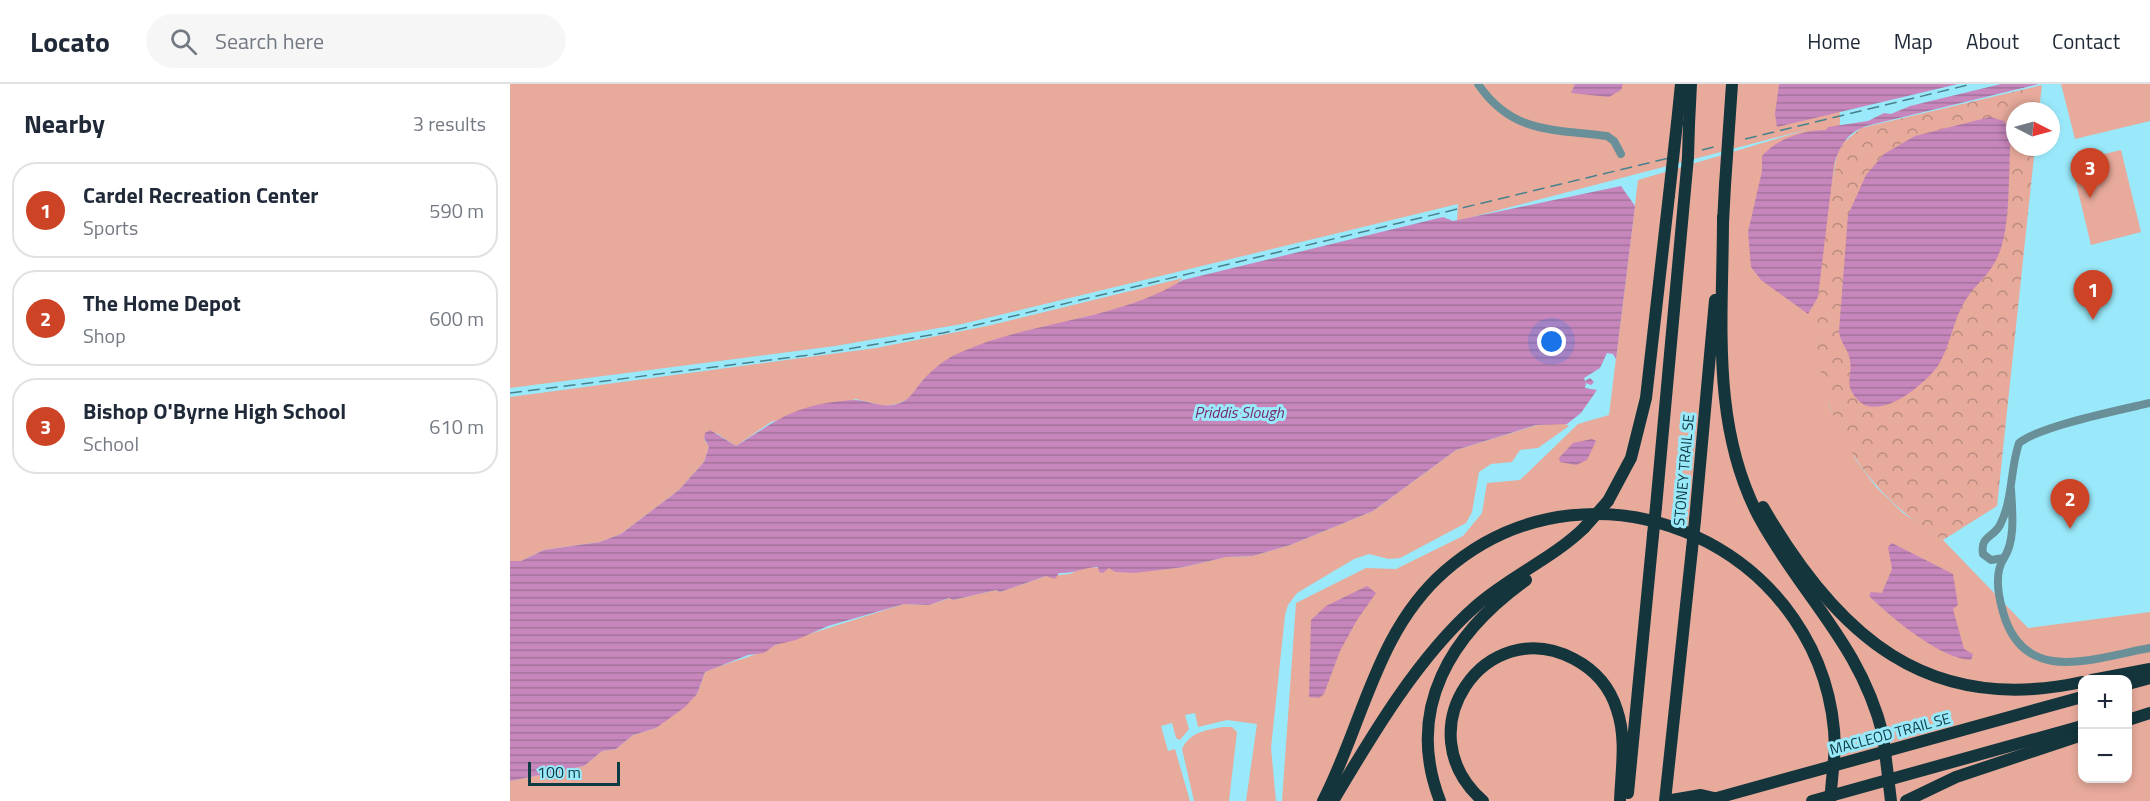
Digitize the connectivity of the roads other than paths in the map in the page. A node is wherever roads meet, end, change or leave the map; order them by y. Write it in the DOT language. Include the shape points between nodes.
graph roads {
  1 [pos="1478,84"];
  2 [pos="1681,84"];
  3 [pos="1691,84"];
  4 [pos="1732,84"];
  5 [pos="1683,124"];
  6 [pos="1622,154"];
  7 [pos="1723,217"];
  8 [pos="2150,403"];
  9 [pos="1734,450"];
  10 [pos="2011,489"];
  11 [pos="1581,531"];
  12 [pos="2004,558"];
  13 [pos="2150,648"];
  14 [pos="2150,669"];
  15 [pos="2118,675"];
  16 [pos="2150,678"];
  17 [pos="2078,683"];
  18 [pos="2132,683"];
  19 [pos="2078,697"];
  20 [pos="2150,707"];
  21 [pos="2132,712"];
  22 [pos="2150,713"];
  23 [pos="2132,718"];
  24 [pos="2078,727"];
  25 [pos="2078,736"];
  26 [pos="1624,798"];
  27 [pos="1710,800"];
  28 [pos="1323,801"];
  29 [pos="1333,801"];
  30 [pos="1440,801"];
  31 [pos="1483,801"];
  32 [pos="1666,801"];
  33 [pos="1812,801"];
  34 [pos="1830,801"];
  35 [pos="1891,801"];
  36 [pos="1906,801"];
  1 -- 6 [label="street" via="1494,104 1518,122 1607,136"];
  2 -- 5 [label="highway"];
  3 -- 5 [label="highway"];
  4 -- 7 [label="highway, STONEY TRAIL SE, bridge"];
  5 -- 11 [label="highway, bridge" via="1669,195 1646,398 1631,458 1608,501"];
  5 -- 26 [label="highway, STONEY TRAIL SE, bridge" via="1688,157 1686,195"];
  7 -- 9 [label="highway" via="1722,376"];
  7 -- 32 [label="highway, STONEY TRAIL SE, bridge"];
  8 -- 10 [label="street" via="2027,436 2019,443 2015,455"];
  9 -- 17 [label="highway" via="1769,517 1805,569 1843,616 1888,654 1936,677 1982,688 2028,690"];
  9 -- 35 [label="highway, bridge" via="1764,526 1856,663 1882,735"];
  10 -- 12 [label="street" via="2013,515"];
  10 -- 12 [label="street" via="1999,527 1984,539 1982,547 1986,558"];
  11 -- 29 [label="highway" via="1485,599 1458,624 1394,705"];
  11 -- 30 [label="highway" via="1555,559 1494,603 1452,653 1439,681 1429,732"];
  12 -- 13 [label="street" via="1998,580 2005,620 2019,646 2036,658 2067,662"];
  14 -- 15 [label="highway"];
  16 -- 18 [label="highway"];
  19 -- 27 [label="highway, MACLEOD TRAIL SE"];
  20 -- 21 [label="highway"];
  22 -- 23 [label="highway"];
  24 -- 33 [label="highway"];
  25 -- 36 [label="highway" via="1956,777"];
  26 -- 31 [label="highway" via="1622,730 1605,685 1576,660 1538,649 1511,652 1496,659 1465,686 1457,699 1450,729 1454,760 1461,777"];
  27 -- 32 [label="highway, MACLEOD TRAIL SE" via="1701,795"];
  28 -- 34 [label="highway, bridge" via="1385,651 1421,596 1454,564 1492,539 1529,524 1571,516 1623,516 1668,525 1715,546 1755,574 1791,614 1814,654 1829,699 1835,748"];
}
